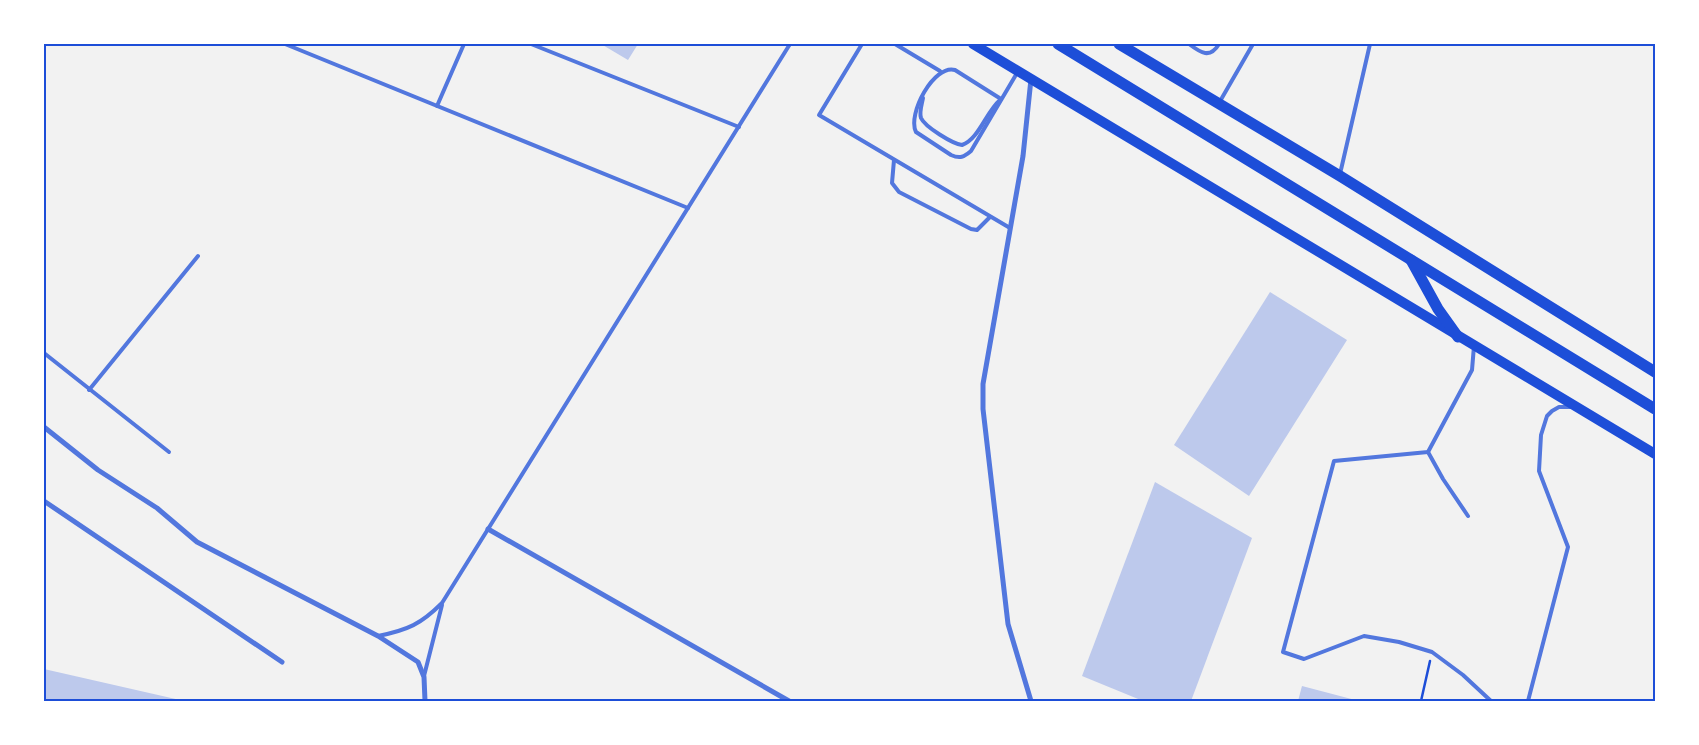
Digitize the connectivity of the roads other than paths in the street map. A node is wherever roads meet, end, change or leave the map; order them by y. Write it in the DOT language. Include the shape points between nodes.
graph roads {
  1 [pos="285,44"];
  2 [pos="464,44"];
  3 [pos="531,44"];
  4 [pos="790,44"];
  5 [pos="862,44"];
  6 [pos="895,44"];
  7 [pos="973,44"];
  8 [pos="1058,44"];
  9 [pos="1119,44"];
  10 [pos="1189,44"];
  11 [pos="1219,44"];
  12 [pos="1253,44"];
  13 [pos="1370,44"];
  14 [pos="1018,71"];
  15 [pos="940,72"];
  16 [pos="1031,78"];
  17 [pos="924,94"];
  18 [pos="1001,99"];
  19 [pos="1218,104"];
  20 [pos="438,106"];
  21 [pos="739,127"];
  22 [pos="894,160"];
  23 [pos="1340,176"];
  24 [pos="688,208"];
  25 [pos="990,217"];
  26 [pos="1010,228"];
  27 [pos="198,256"];
  28 [pos="1411,260"];
  29 [pos="1458,337"];
  30 [pos="1474,346"];
  31 [pos="44,353"];
  32 [pos="1655,372"];
  33 [pos="89,390"];
  34 [pos="1579,408"];
  35 [pos="1655,409"];
  36 [pos="44,427"];
  37 [pos="169,452"];
  38 [pos="1428,452"];
  39 [pos="1655,454"];
  40 [pos="44,501"];
  41 [pos="1468,516"];
  42 [pos="488,529"];
  43 [pos="442,603"];
  44 [pos="378,636"];
  45 [pos="282,662"];
  46 [pos="424,677"];
  47 [pos="425,701"];
  48 [pos="789,701"];
  49 [pos="1031,701"];
  50 [pos="1491,701"];
  51 [pos="1528,701"];
  1 -- 20 [label="lane"];
  2 -- 20 [label="lane"];
  3 -- 21 [label="lane"];
  4 -- 21 [label="lane"];
  5 -- 22 [label="lane" via="818,115"];
  6 -- 15 [label="lane"];
  7 -- 14 [label="main road"];
  8 -- 28 [label="main road"];
  9 -- 19 [label="main road"];
  10 -- 11 [label="lane" via="1204,54 1213,53"];
  12 -- 19 [label="lane"];
  13 -- 23 [label="lane"];
  14 -- 16 [label="main road"];
  14 -- 18 [label="lane"];
  15 -- 17 [label="lane"];
  15 -- 18 [label="lane" via="955,70"];
  16 -- 26 [label="street" via="1023,156"];
  16 -- 29 [label="main road"];
  17 -- 18 [label="lane" via="920,113 925,124 958,144 971,140 991,108"];
  17 -- 18 [label="lane" via="916,107 916,132 957,158 971,151"];
  19 -- 23 [label="main road"];
  20 -- 24 [label="lane"];
  21 -- 24 [label="lane"];
  22 -- 25 [label="lane"];
  22 -- 25 [label="lane" via="892,183 899,192 970,229 977,230"];
  23 -- 32 [label="main road"];
  24 -- 42 [label="lane"];
  25 -- 26 [label="lane"];
  26 -- 49 [label="street" via="983,384 983,408 1008,624"];
  27 -- 33 [label="lane"];
  28 -- 29 [label="main road"];
  28 -- 35 [label="main road"];
  29 -- 30 [label="main road"];
  30 -- 34 [label="main road"];
  30 -- 38 [label="lane" via="1472,370"];
  31 -- 33 [label="lane"];
  33 -- 37 [label="lane"];
  34 -- 39 [label="main road"];
  34 -- 51 [label="lane" via="1559,407 1547,416 1541,435 1539,471 1568,547"];
  36 -- 44 [label="street" via="98,470 157,508 197,542"];
  38 -- 41 [label="lane"];
  38 -- 50 [label="lane" via="1334,461 1283,652 1304,659 1364,636 1399,642 1432,652 1463,674"];
  40 -- 45 [label="street"];
  42 -- 43 [label="lane"];
  42 -- 48 [label="street"];
  43 -- 44 [label="lane" via="411,628"];
  43 -- 46 [label="lane"];
  44 -- 46 [label="street" via="418,662"];
  46 -- 47 [label="street"];
}
